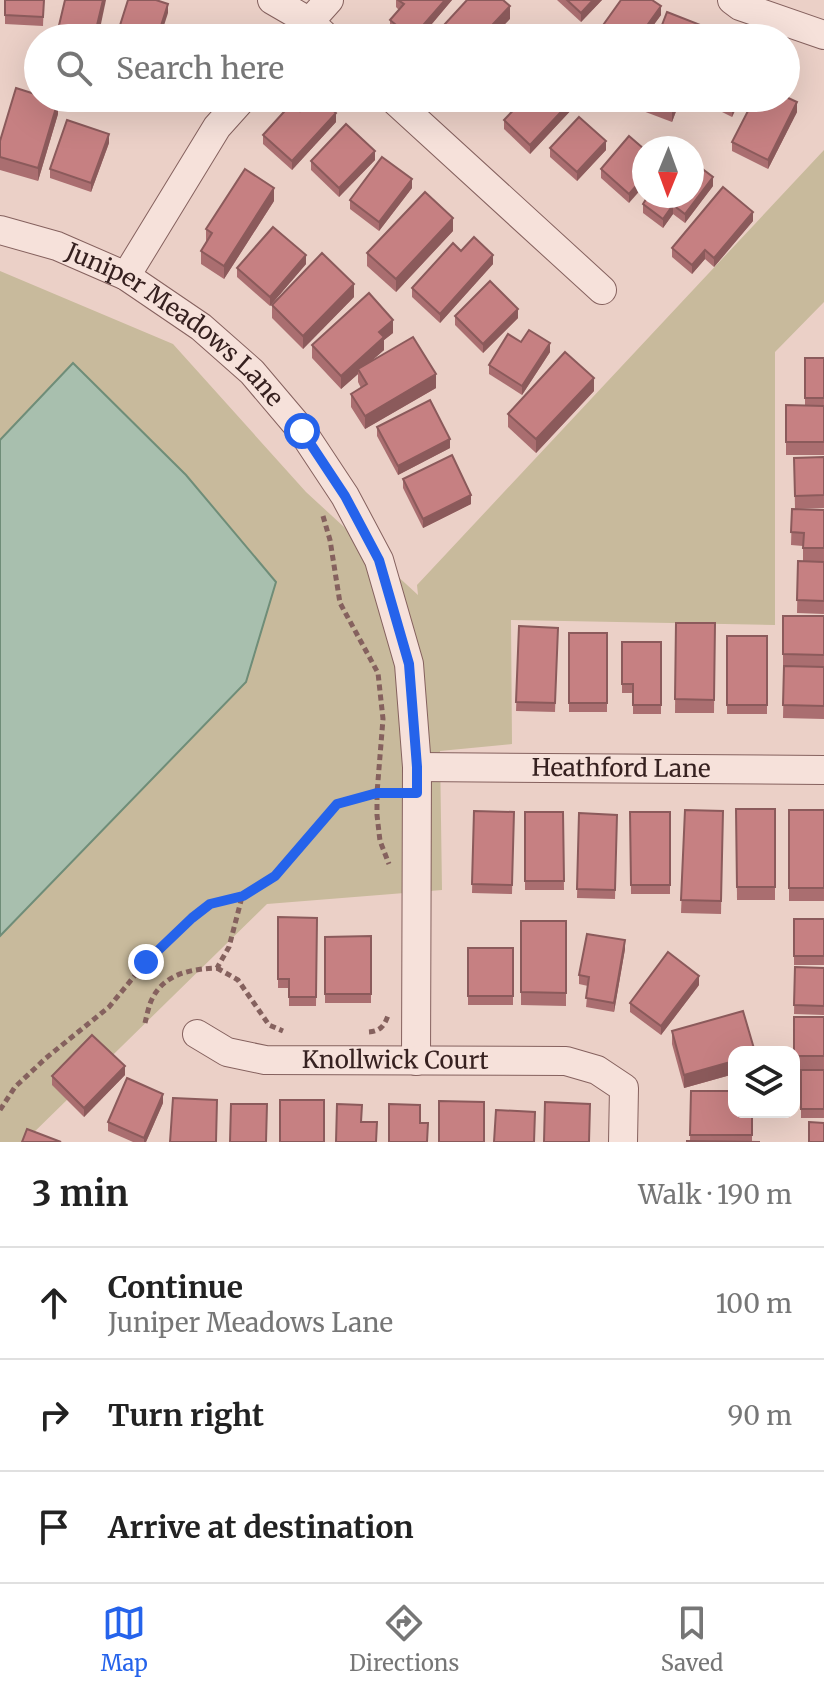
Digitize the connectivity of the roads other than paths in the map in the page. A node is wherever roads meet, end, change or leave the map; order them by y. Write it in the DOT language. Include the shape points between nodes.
graph roads {
  1 [pos="272,0"];
  2 [pos="329,0"];
  3 [pos="732,0"];
  4 [pos="300,24"];
  5 [pos="316,24"];
  6 [pos="792,24"];
  7 [pos="800,27"];
  8 [pos="824,35"];
  9 [pos="230,112"];
  10 [pos="407,112"];
  11 [pos="0,230"];
  12 [pos="126,276"];
  13 [pos="602,290"];
  14 [pos="824,770"];
  15 [pos="417,780"];
  16 [pos="197,1034"];
  17 [pos="416,1061"];
  18 [pos="623,1142"];
  1 -- 4 [label="street"];
  2 -- 5 [label="street"];
  3 -- 6 [label="street"];
  7 -- 8 [label="street"];
  9 -- 12 [label="street"];
  10 -- 13 [label="street"];
  11 -- 12 [label="street, Juniper Meadows Lane" via="57,246"];
  12 -- 15 [label="street, Juniper Meadows Lane" via="201,327 252,372 302,431 345,496 379,560 409,664"];
  14 -- 15 [label="street, Heathford Lane"];
  15 -- 17 [label="street, Juniper Meadows Lane"];
  16 -- 17 [label="street, Knollwick Court" via="227,1052 265,1060"];
  17 -- 18 [label="street, Knollwick Court" via="566,1061 597,1070 624,1088"];
}
